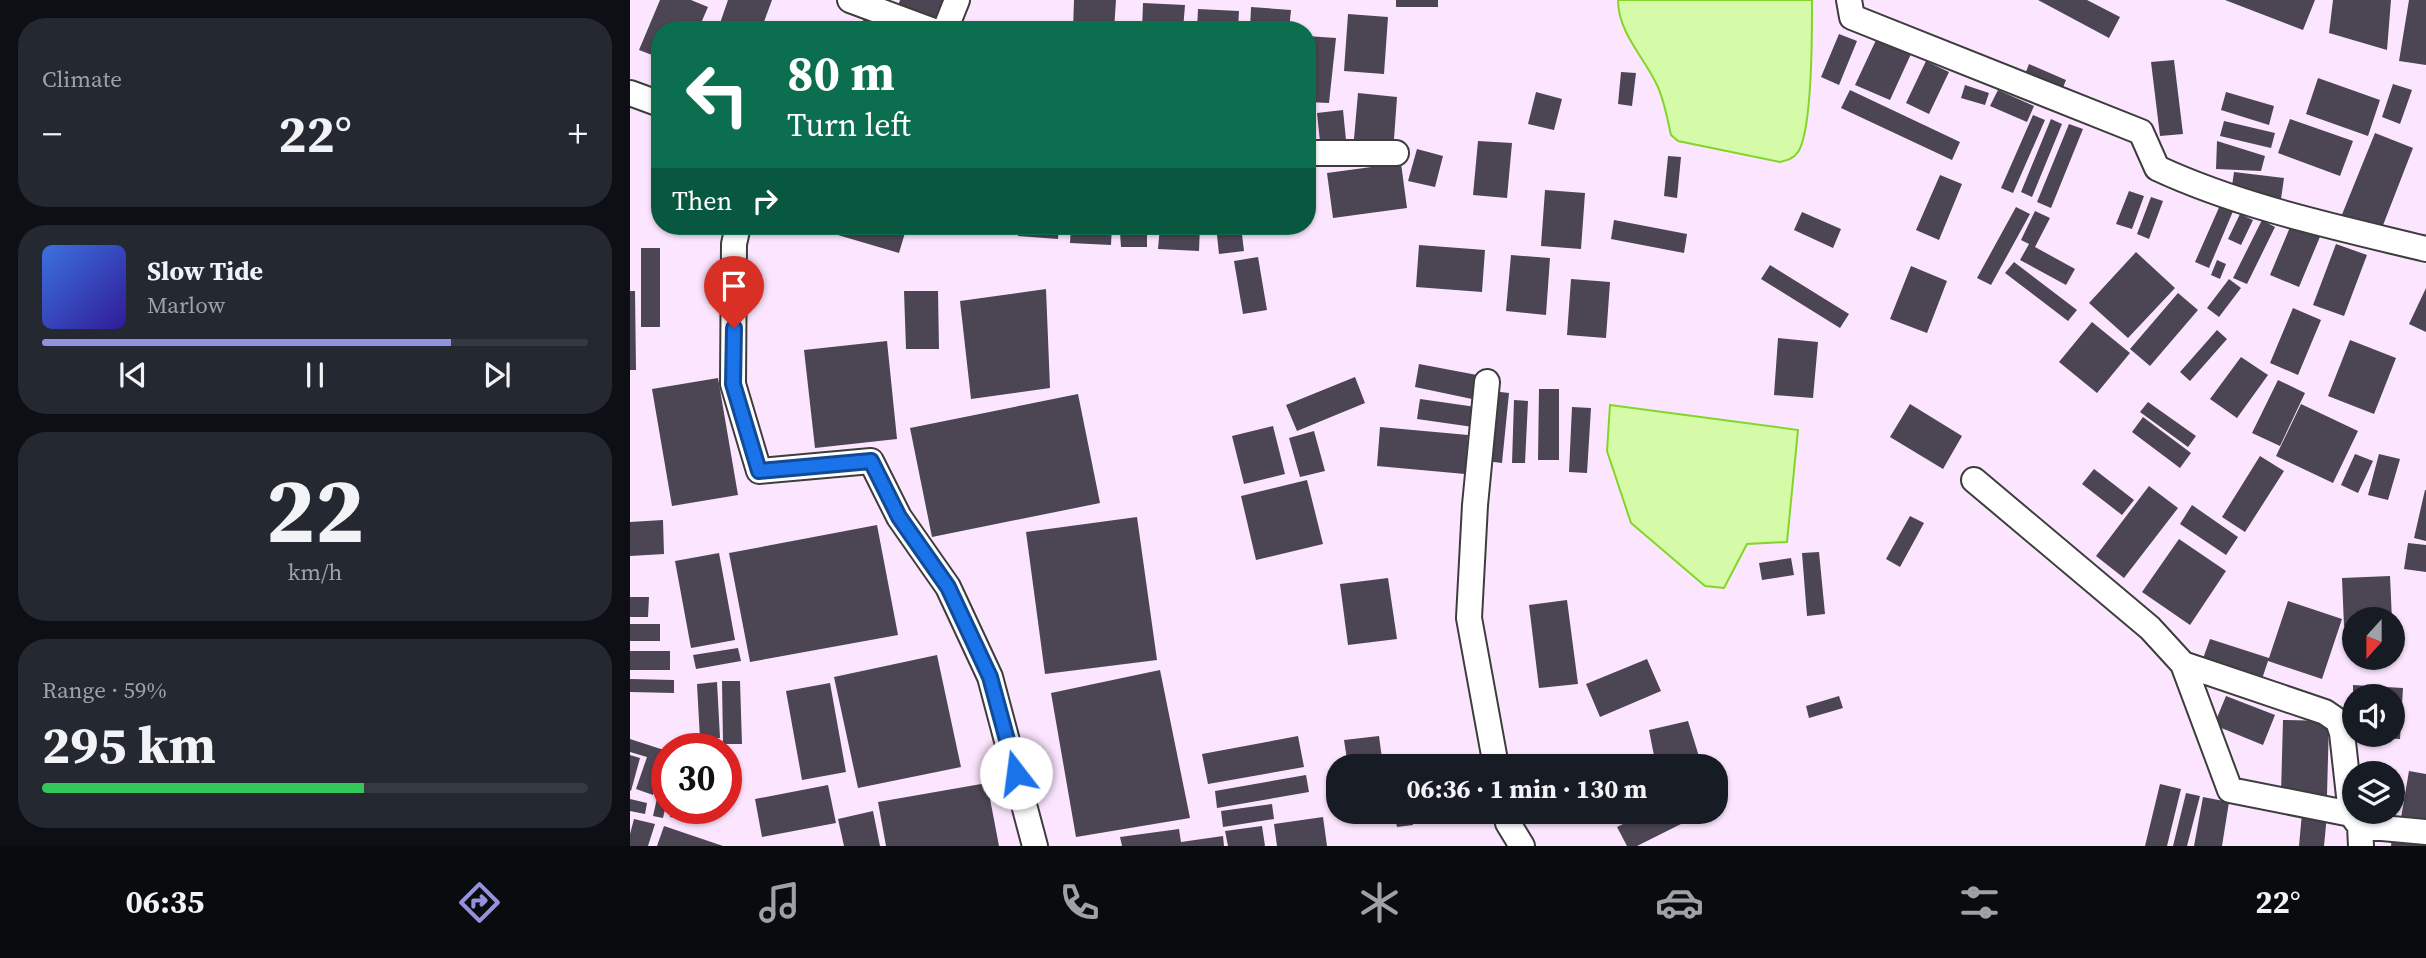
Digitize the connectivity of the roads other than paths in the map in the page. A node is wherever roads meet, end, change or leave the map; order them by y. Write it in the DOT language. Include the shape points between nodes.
graph roads {
  1 [pos="850,0"];
  2 [pos="957,0"];
  3 [pos="1849,0"];
  4 [pos="907,21"];
  5 [pos="949,21"];
  6 [pos="630,93"];
  7 [pos="651,101"];
  8 [pos="1316,153"];
  9 [pos="1396,153"];
  10 [pos="736,235"];
  11 [pos="2426,250"];
  12 [pos="1487,383"];
  13 [pos="1975,480"];
  14 [pos="2183,664"];
  15 [pos="1494,754"];
  16 [pos="1509,824"];
  17 [pos="2358,828"];
  18 [pos="2426,832"];
  19 [pos="1035,846"];
  20 [pos="1522,846"];
  1 -- 4 [label="street"];
  2 -- 5 [label="street"];
  3 -- 11 [label="street" via="1852,17 2141,132 2157,168 2183,180 2309,221"];
  6 -- 7 [label="street"];
  8 -- 9 [label="street"];
  10 -- 19 [label="street" via="733,384 759,471 871,461 899,517 948,587 990,677"];
  12 -- 15 [label="street" via="1469,618"];
  13 -- 14 [label="street" via="2150,628"];
  14 -- 17 [label="street" via="2230,790"];
  14 -- 17 [label="street" via="2325,712 2338,721"];
  16 -- 20 [label="street"];
  17 -- 18 [label="street"];
}
